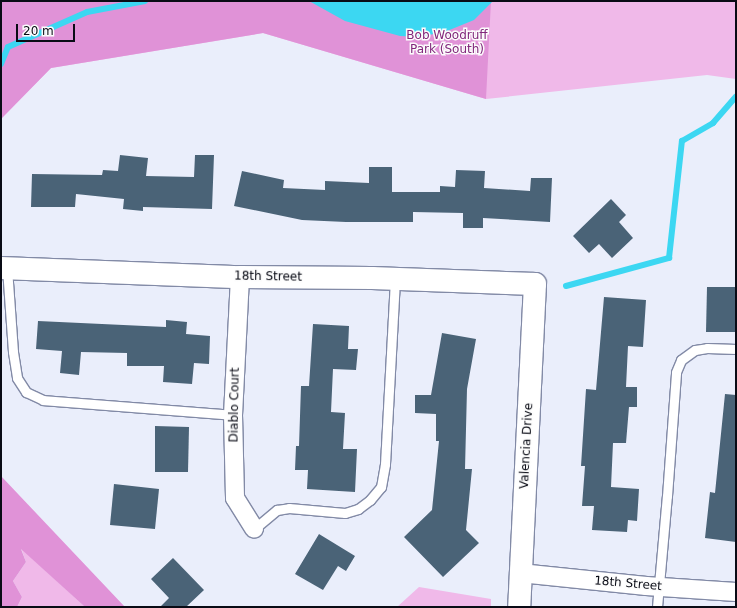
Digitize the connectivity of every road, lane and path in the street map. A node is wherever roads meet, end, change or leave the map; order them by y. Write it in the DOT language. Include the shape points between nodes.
graph roads {
  1 [pos="4,268"];
  2 [pos="240,276"];
  3 [pos="395,279"];
  4 [pos="535,284"];
  5 [pos="736,349"];
  6 [pos="234,415"];
  7 [pos="254,529"];
  8 [pos="520,573"];
  9 [pos="658,587"];
  10 [pos="736,592"];
  11 [pos="519,607"];
  12 [pos="657,607"];
  1 -- 2 [label="street, 18th Street"];
  1 -- 6 [label="lane" via="17,378 26,392 43,400"];
  2 -- 3 [label="street, 18th Street"];
  2 -- 6 [label="street, Diablo Court"];
  3 -- 4 [label="street, 18th Street"];
  3 -- 7 [label="lane" via="385,464 381,487 358,509 345,513 289,508 277,510"];
  4 -- 8 [label="street, Valencia Drive"];
  5 -- 9 [label="lane" via="695,350 681,360 676,372"];
  6 -- 7 [label="street, Diablo Court" via="235,498"];
  8 -- 9 [label="street, 18th Street"];
  8 -- 11 [label="street, Valencia Drive"];
  9 -- 10 [label="street, 18th Street"];
  9 -- 12 [label="lane"];
}
